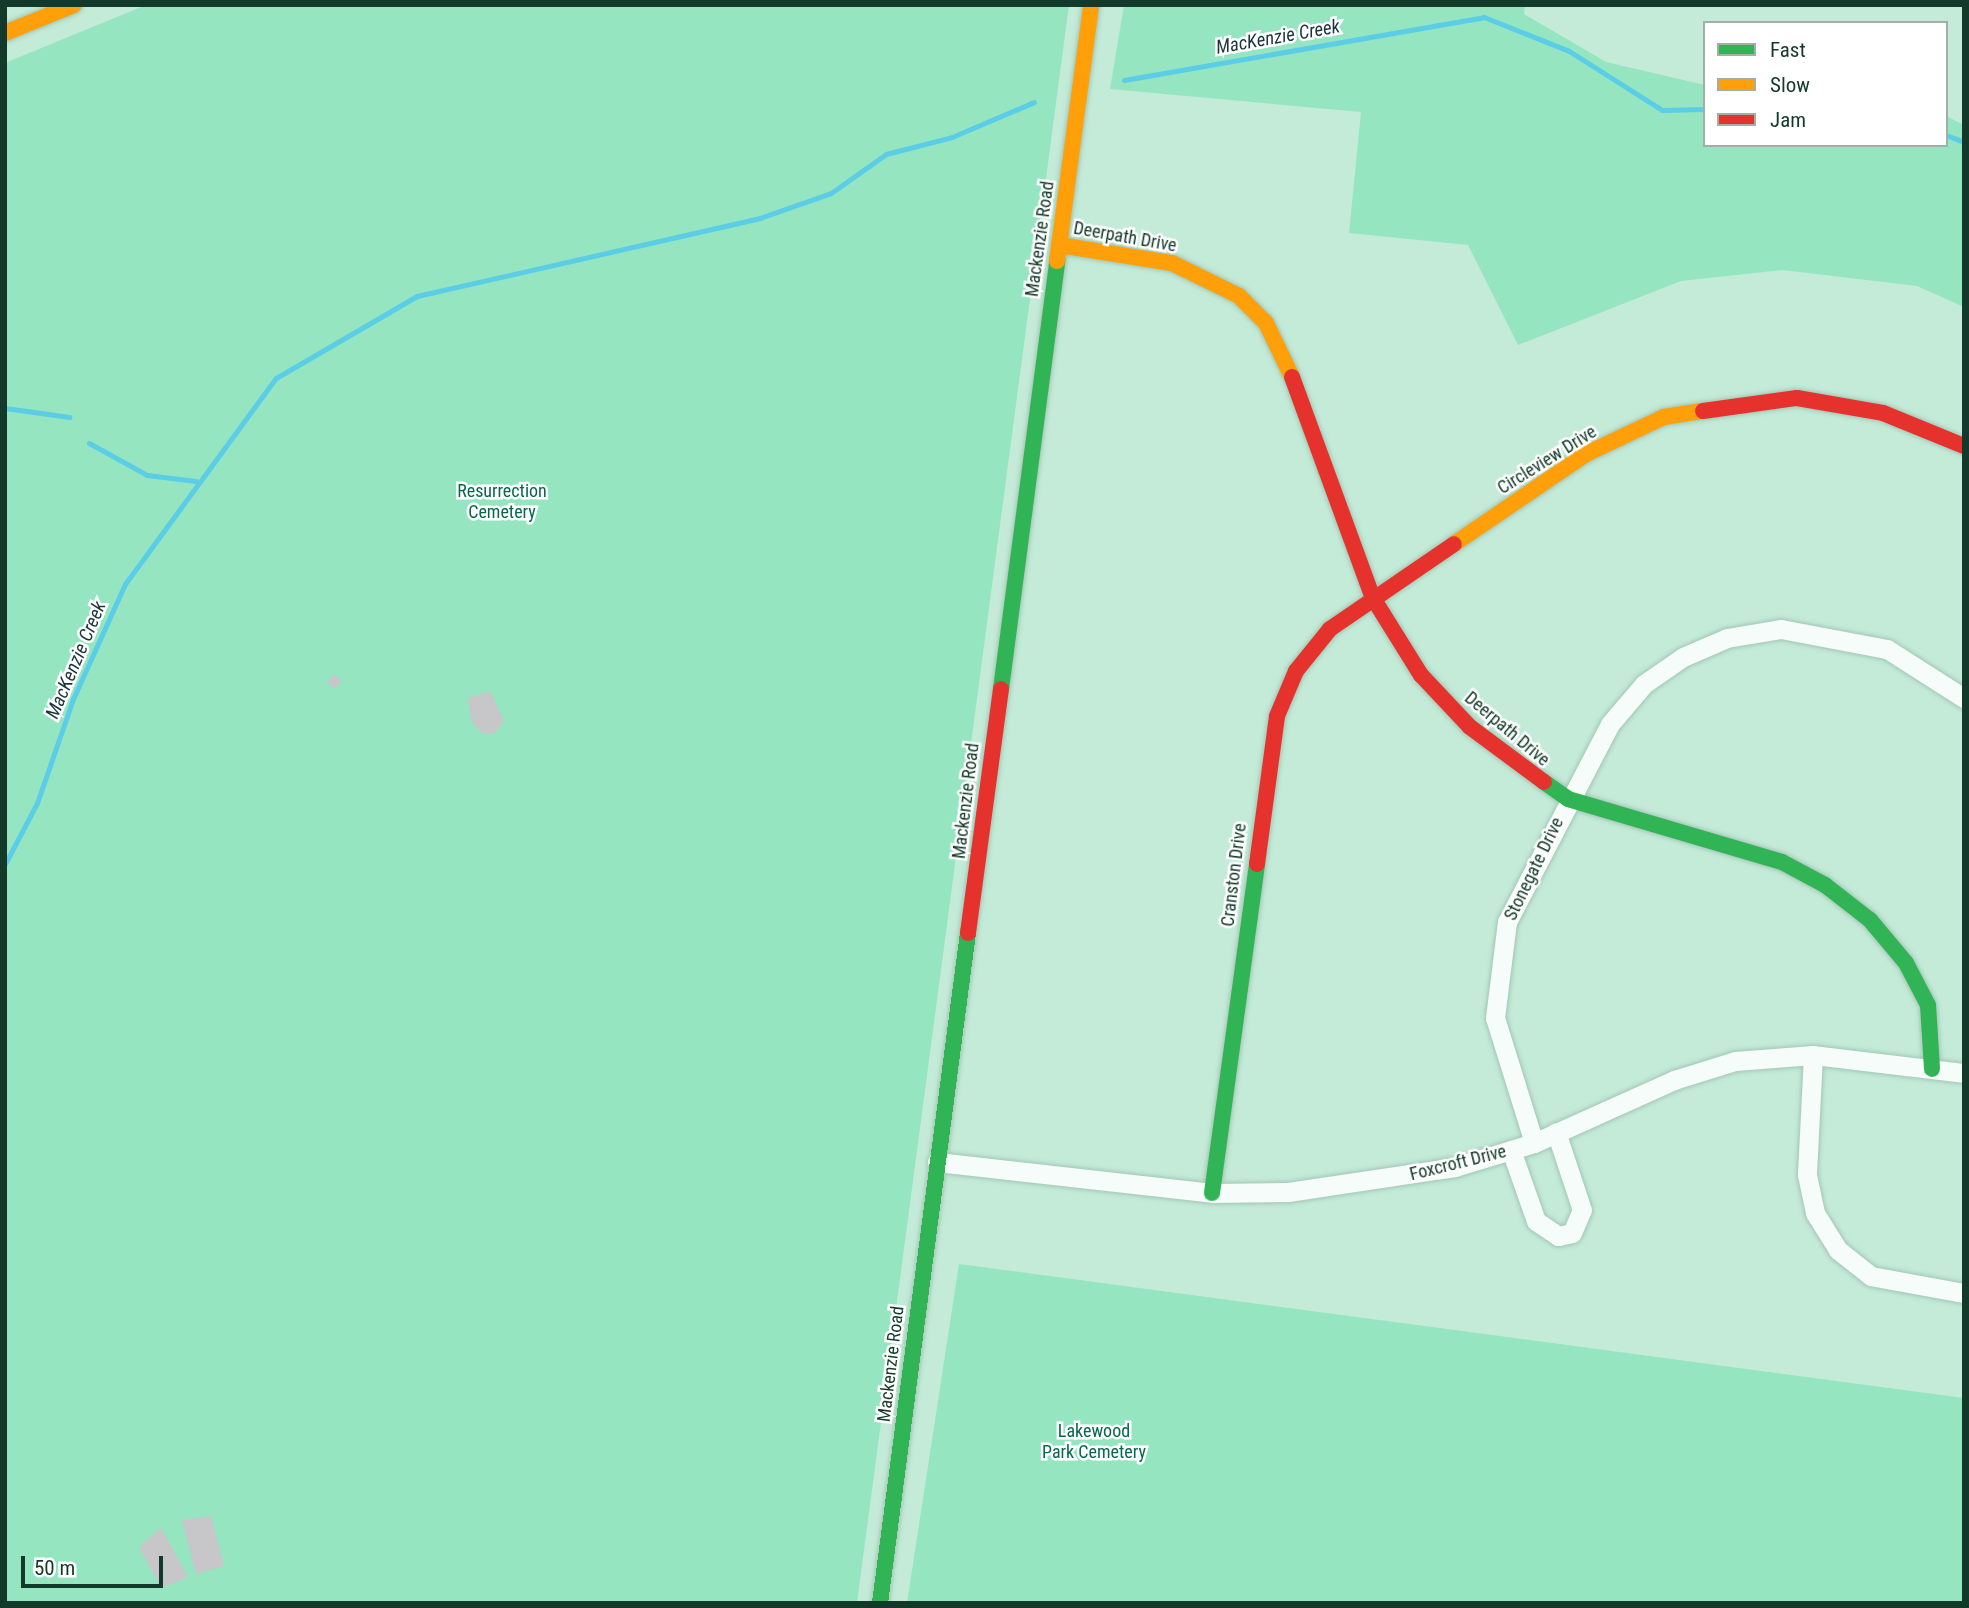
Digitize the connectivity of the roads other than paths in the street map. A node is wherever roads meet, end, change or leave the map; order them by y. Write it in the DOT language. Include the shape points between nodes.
graph roads {
  1 [pos="74,5"];
  2 [pos="1091,5"];
  3 [pos="5,33"];
  4 [pos="1059,245"];
  5 [pos="1964,446"];
  6 [pos="1373,598"];
  7 [pos="1964,698"];
  8 [pos="1568,799"];
  9 [pos="1813,1055"];
  10 [pos="1932,1069"];
  11 [pos="1964,1073"];
  12 [pos="1556,1132"];
  13 [pos="1534,1143"];
  14 [pos="1511,1150"];
  15 [pos="937,1162"];
  16 [pos="1212,1193"];
  17 [pos="1964,1293"];
  18 [pos="880,1603"];
  1 -- 3 [label="street"];
  2 -- 4 [label="street, Mackenzie Road"];
  4 -- 6 [label="street, Deerpath Drive" via="1197,272 1239,296 1266,323"];
  4 -- 15 [label="street, Mackenzie Road"];
  5 -- 6 [label="street, Circleview Drive" via="1883,413 1797,398 1664,417 1586,454"];
  6 -- 8 [label="street, Deerpath Drive" via="1421,675 1470,727"];
  6 -- 16 [label="street, Cranston Drive" via="1321,640 1296,671 1277,716"];
  7 -- 8 [label="street, Stonegate Drive" via="1887,649 1836,635 1781,629 1727,638 1683,657 1644,684 1610,724"];
  8 -- 10 [label="street, Deerpath Drive" via="1782,862 1825,885 1870,920 1906,963 1928,1004"];
  8 -- 13 [label="street, Stonegate Drive" via="1507,922 1497,969 1494,1018"];
  9 -- 10 [label="street, Foxcroft Drive"];
  9 -- 12 [label="street, Foxcroft Drive" via="1723,1064"];
  9 -- 17 [label="street" via="1807,1175 1815,1213 1827,1232 1871,1276"];
  10 -- 11 [label="street, Foxcroft Drive"];
  12 -- 13 [label="street, Foxcroft Drive"];
  12 -- 14 [label="street" via="1582,1210 1572,1233 1558,1236 1536,1221"];
  13 -- 14 [label="street, Foxcroft Drive"];
  14 -- 16 [label="street, Foxcroft Drive" via="1384,1180"];
  15 -- 16 [label="street, Foxcroft Drive"];
  15 -- 18 [label="street, Mackenzie Road"];
}
